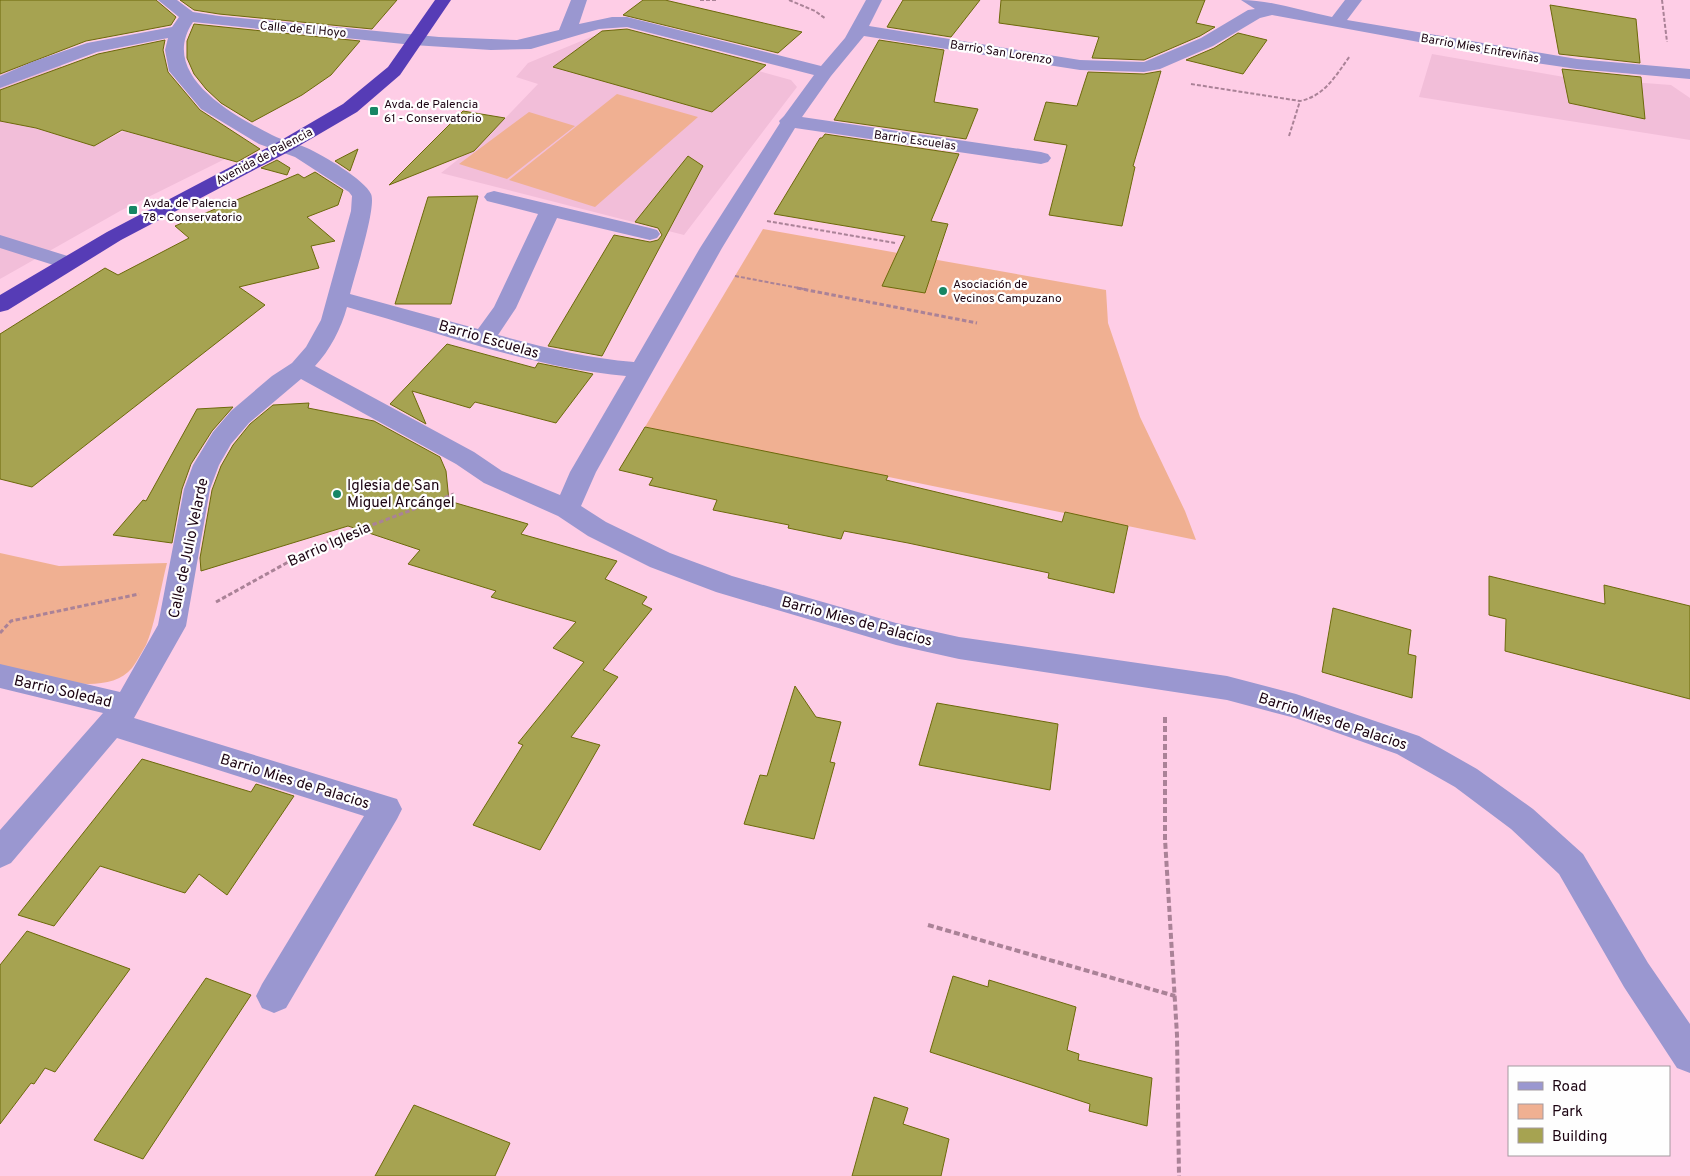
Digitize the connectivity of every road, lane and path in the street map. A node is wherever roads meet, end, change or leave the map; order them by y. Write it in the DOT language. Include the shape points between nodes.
graph roads {
  1 [pos="166,0"];
  2 [pos="443,0"];
  3 [pos="579,0"];
  4 [pos="700,0"];
  5 [pos="718,0"];
  6 [pos="790,0"];
  7 [pos="874,0"];
  8 [pos="1249,0"];
  9 [pos="1354,0"];
  10 [pos="1662,0"];
  11 [pos="1272,10"];
  12 [pos="188,16"];
  13 [pos="1336,24"];
  14 [pos="1371,30"];
  15 [pos="178,31"];
  16 [pos="567,33"];
  17 [pos="856,35"];
  18 [pos="417,40"];
  19 [pos="1144,67"];
  20 [pos="1670,71"];
  21 [pos="825,72"];
  22 [pos="1690,74"];
  23 [pos="0,83"];
  24 [pos="1300,101"];
  25 [pos="788,121"];
  26 [pos="1289,136"];
  27 [pos="284,146"];
  28 [pos="1041,158"];
  29 [pos="494,196"];
  30 [pos="550,210"];
  31 [pos="731,215"];
  32 [pos="650,234"];
  33 [pos="0,241"];
  34 [pos="895,243"];
  35 [pos="66,264"];
  36 [pos="699,269"];
  37 [pos="337,297"];
  38 [pos="0,305"];
  39 [pos="977,323"];
  40 [pos="484,338"];
  41 [pos="300,368"];
  42 [pos="643,370"];
  43 [pos="493,477"];
  44 [pos="568,509"];
  45 [pos="178,584"];
  46 [pos="172,626"];
  47 [pos="0,633"];
  48 [pos="0,676"];
  49 [pos="1163,679"];
  50 [pos="119,715"];
  51 [pos="0,852"];
  52 [pos="928,925"];
  53 [pos="274,996"];
  54 [pos="1175,996"];
  55 [pos="1690,1055"];
  56 [pos="1178,1176"];
  1 -- 12 [label="street, Calle de El Hoyo"];
  2 -- 18 [label="highway, Avenida de Palencia"];
  3 -- 16 [label="street"];
  4 -- 5 [label="path"];
  6 -- 17 [label="path"];
  7 -- 17 [label="street"];
  8 -- 11 [label="street, Barrio Mies Entreviñas"];
  9 -- 13 [label="street"];
  10 -- 20 [label="path"];
  11 -- 13 [label="street, Barrio Mies Entreviñas"];
  11 -- 19 [label="street, Barrio San Lorenzo" via="1254,14 1207,42"];
  12 -- 15 [label="street"];
  12 -- 18 [label="street, Calle de El Hoyo"];
  13 -- 14 [label="street, Barrio Mies Entreviñas"];
  14 -- 20 [label="street, Barrio Mies Entreviñas" via="1577,64"];
  14 -- 24 [label="path" via="1321,94 1311,100"];
  15 -- 23 [label="street" via="93,47"];
  15 -- 27 [label="street" via="174,50 178,71 208,105 266,140"];
  16 -- 18 [label="street, Calle de El Hoyo" via="541,42 518,45"];
  16 -- 21 [label="street, Calle de El Hoyo" via="591,24 627,22"];
  17 -- 19 [label="street, Barrio San Lorenzo" via="1080,65"];
  17 -- 21 [label="street"];
  18 -- 27 [label="highway, Avenida de Palencia" via="394,71 378,86 350,108"];
  19 -- 24 [label="path" via="1171,81"];
  20 -- 22 [label="street, Barrio Mies Entreviñas"];
  21 -- 25 [label="street"];
  24 -- 26 [label="path"];
  25 -- 28 [label="street, Barrio Escuelas"];
  25 -- 31 [label="street"];
  27 -- 35 [label="highway, Avenida de Palencia"];
  27 -- 37 [label="street, Calle de Julio Velarde" via="302,153 361,193 362,211"];
  29 -- 30 [label="street"];
  30 -- 32 [label="street"];
  30 -- 40 [label="street" via="505,308"];
  31 -- 34 [label="path"];
  31 -- 36 [label="street"];
  33 -- 35 [label="street"];
  35 -- 38 [label="highway, Avenida de Palencia"];
  36 -- 39 [label="path"];
  36 -- 42 [label="street"];
  37 -- 40 [label="street, Barrio Escuelas"];
  37 -- 41 [label="street, Calle de Julio Velarde" via="326,335"];
  40 -- 42 [label="street, Barrio Escuelas" via="571,361"];
  41 -- 43 [label="street" via="465,458"];
  41 -- 45 [label="street, Calle de Julio Velarde" via="240,417 222,438 206,465 197,489"];
  42 -- 44 [label="street" via="583,472"];
  43 -- 44 [label="street"];
  43 -- 46 [label="path, Barrio Iglesia" via="319,545"];
  44 -- 49 [label="street, Barrio Mies de Palacios" via="597,528 660,560 726,586 896,634 959,648"];
  45 -- 46 [label="street, Calle de Julio Velarde"];
  45 -- 47 [label="path" via="11,621"];
  46 -- 50 [label="street, Calle de Julio Velarde"];
  48 -- 50 [label="street, Barrio Soledad"];
  49 -- 54 [label="path" via="1165,839"];
  49 -- 55 [label="street, Barrio Mies de Palacios" via="1227,688 1296,706 1408,745 1466,778 1522,819 1571,864 1636,975"];
  50 -- 51 [label="street"];
  50 -- 53 [label="street, Barrio Mies de Palacios" via="386,809"];
  52 -- 54 [label="path"];
  54 -- 56 [label="path" via="1180,1137"];
}
